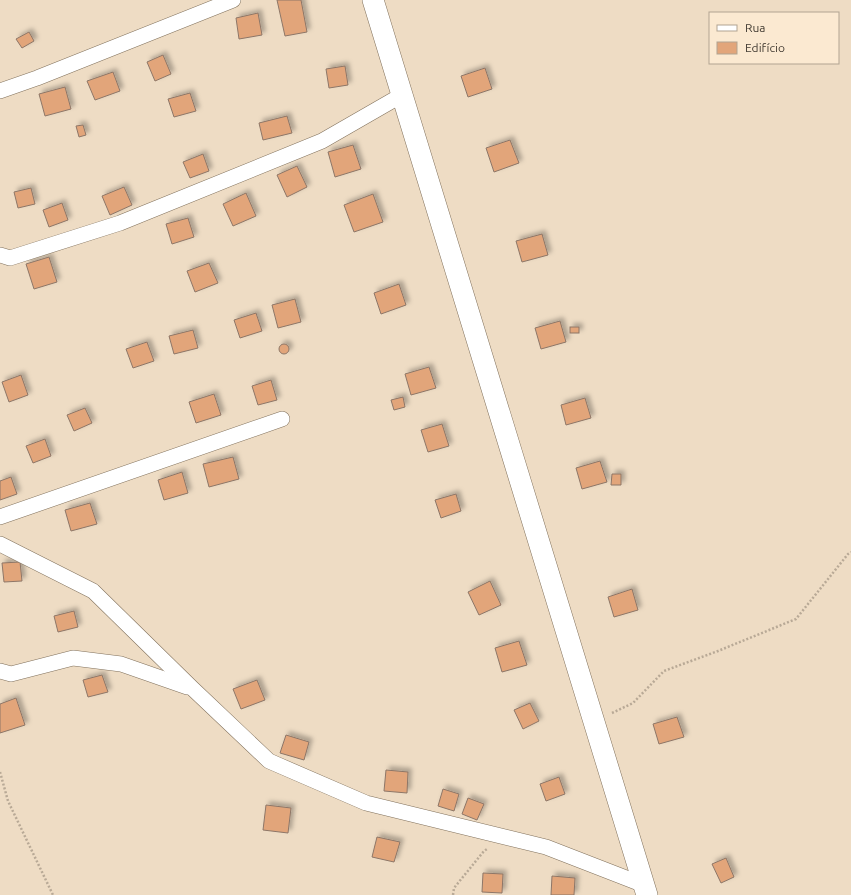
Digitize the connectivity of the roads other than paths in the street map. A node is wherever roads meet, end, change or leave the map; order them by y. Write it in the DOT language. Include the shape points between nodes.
graph roads {
  1 [pos="233,0"];
  2 [pos="373,0"];
  3 [pos="0,91"];
  4 [pos="402,95"];
  5 [pos="0,255"];
  6 [pos="282,419"];
  7 [pos="0,517"];
  8 [pos="0,544"];
  9 [pos="0,671"];
  10 [pos="192,688"];
  11 [pos="645,890"];
  1 -- 3 [label="street"];
  2 -- 4 [label="main road"];
  4 -- 5 [label="street" via="322,141 120,223 10,258"];
  4 -- 11 [label="main road"];
  6 -- 7 [label="street"];
  8 -- 10 [label="street" via="93,590"];
  9 -- 10 [label="street" via="11,674 73,658 121,664"];
  10 -- 11 [label="street" via="269,761 366,803 546,847"];
}
